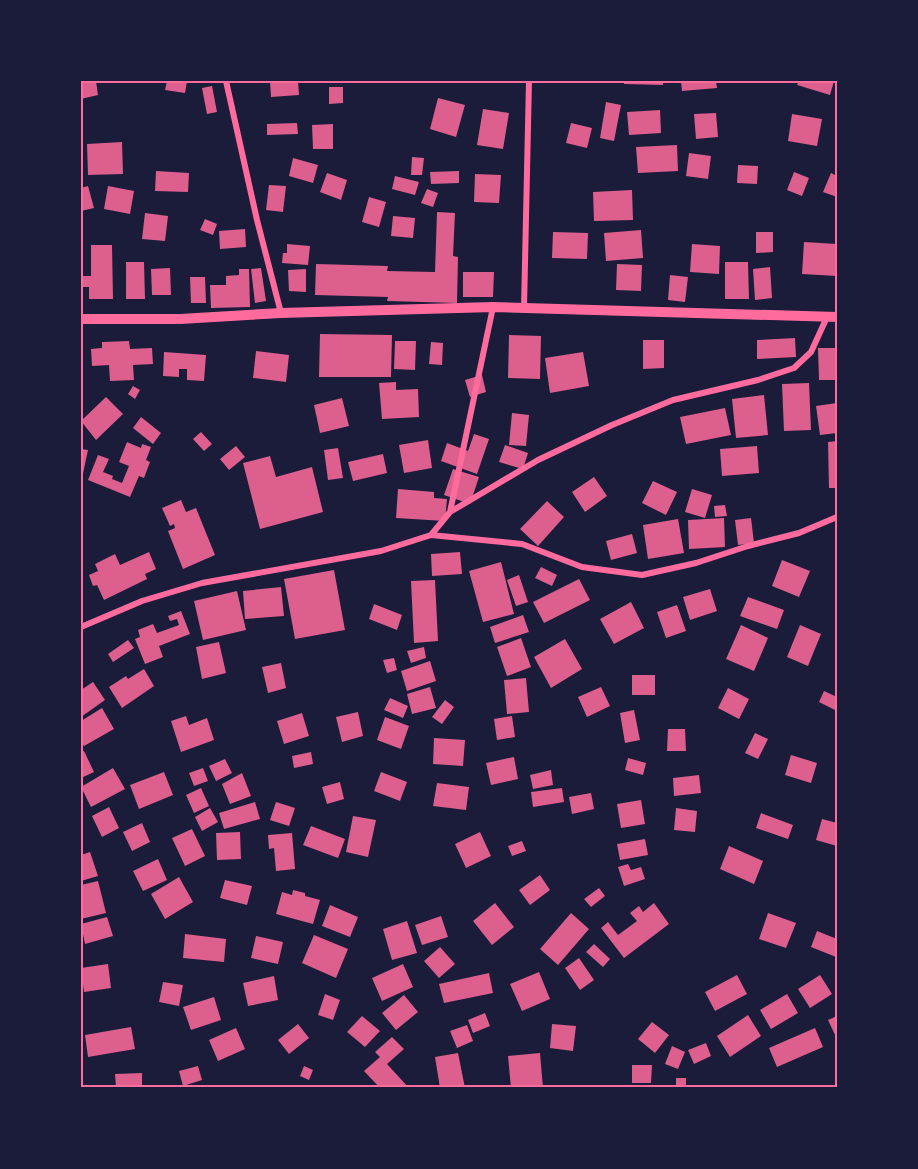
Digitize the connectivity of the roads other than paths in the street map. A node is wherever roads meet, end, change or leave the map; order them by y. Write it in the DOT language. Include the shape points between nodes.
graph roads {
  1 [pos="226,81"];
  2 [pos="529,81"];
  3 [pos="493,307"];
  4 [pos="524,308"];
  5 [pos="281,313"];
  6 [pos="832,317"];
  7 [pos="81,319"];
  8 [pos="450,512"];
  9 [pos="837,517"];
  10 [pos="431,535"];
  11 [pos="81,627"];
  1 -- 5 [label="street"];
  2 -- 4 [label="street"];
  3 -- 4 [label="street"];
  3 -- 5 [label="street"];
  3 -- 8 [label="street"];
  4 -- 6 [label="street"];
  5 -- 7 [label="street"];
  6 -- 8 [label="street" via="811,352 794,368 673,400 612,424 538,460"];
  8 -- 10 [label="street"];
  9 -- 10 [label="street" via="800,533 642,575 582,567 522,544"];
  10 -- 11 [label="street" via="381,551 202,583 142,601"];
}
